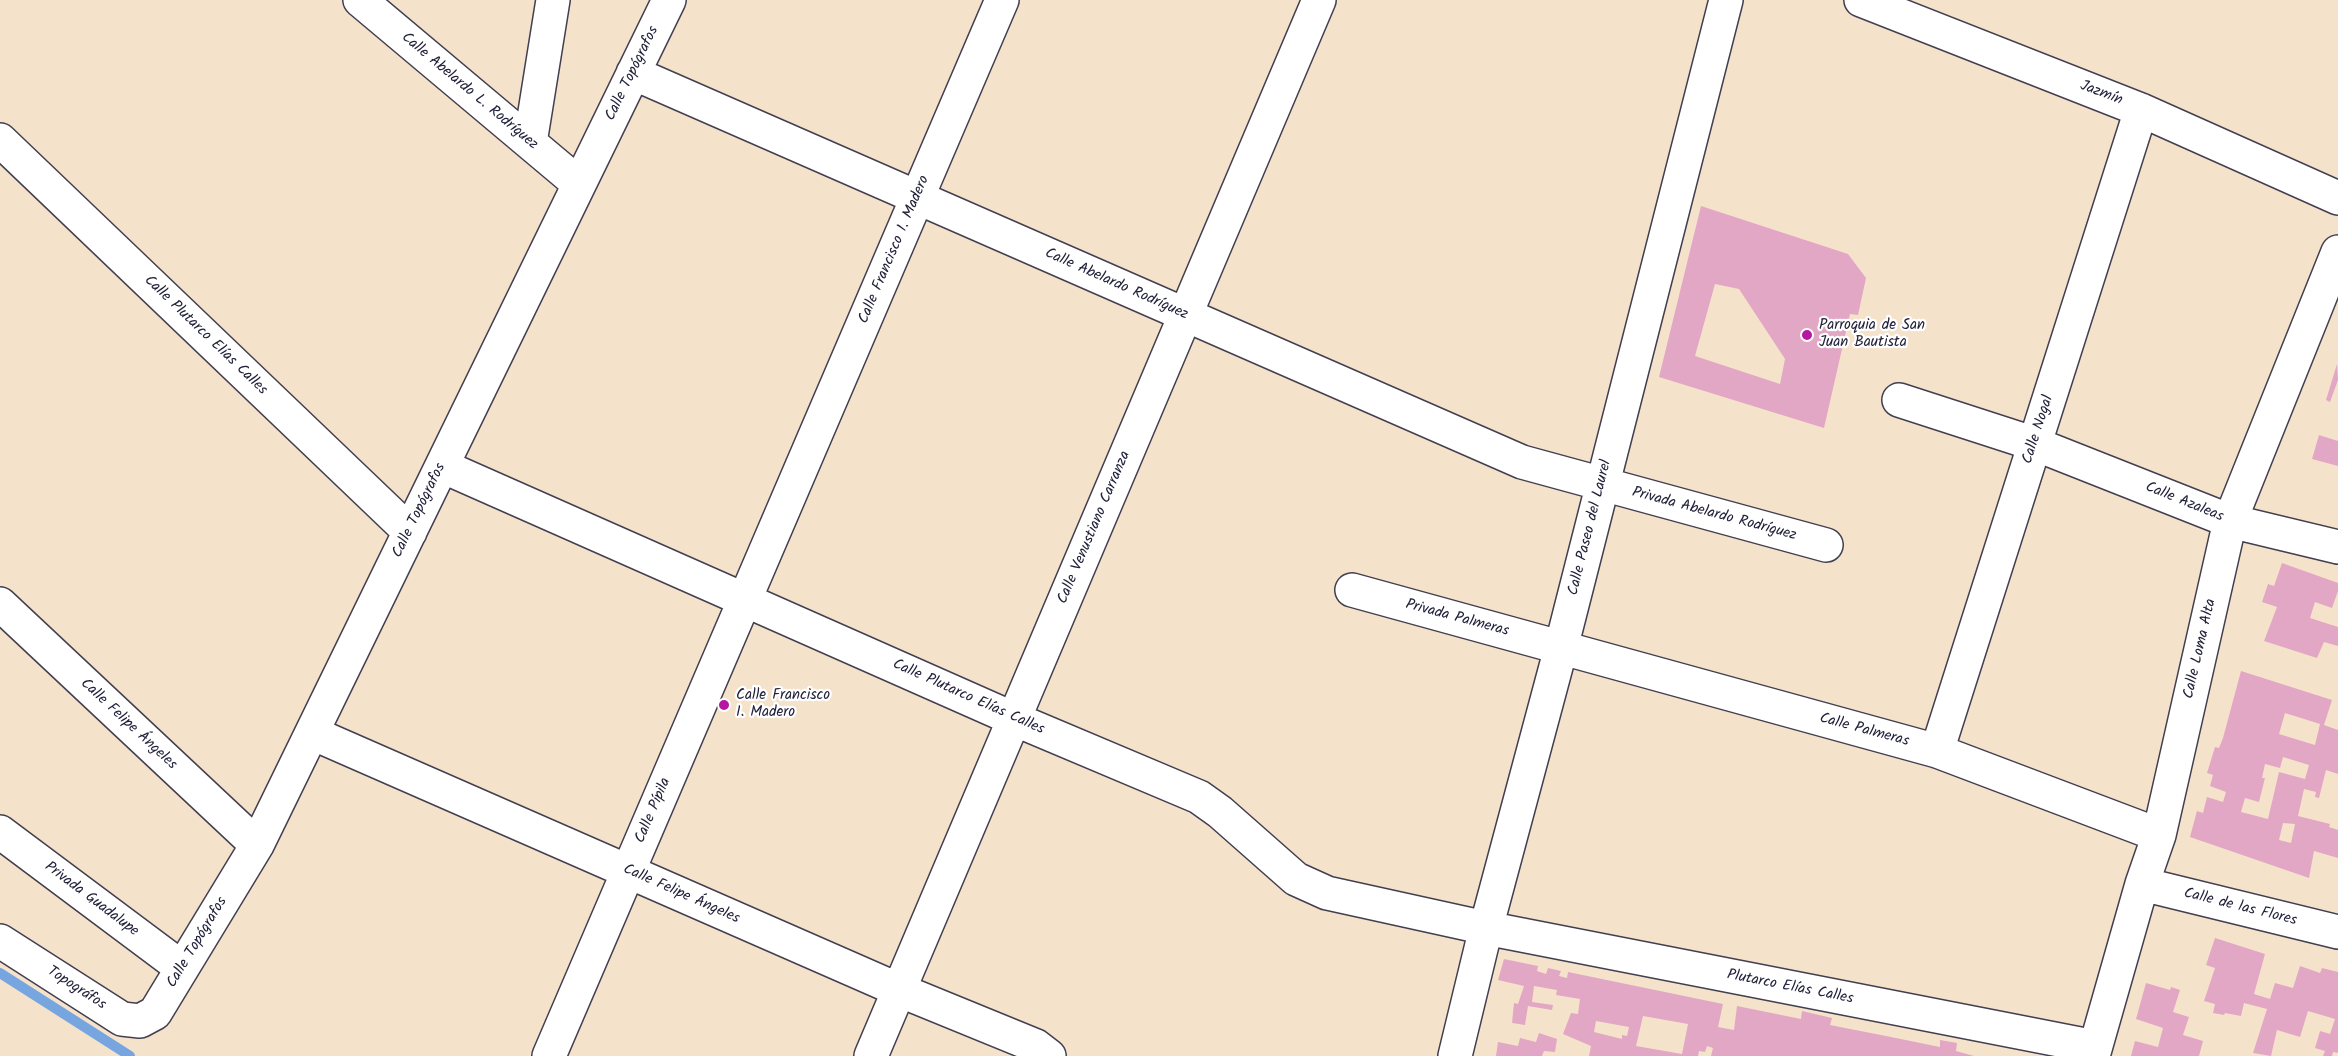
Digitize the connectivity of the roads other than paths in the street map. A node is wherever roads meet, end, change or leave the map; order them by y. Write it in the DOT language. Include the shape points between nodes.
graph roads {
  1 [pos="360,0"];
  2 [pos="553,0"];
  3 [pos="669,0"];
  4 [pos="1002,0"];
  5 [pos="1319,0"];
  6 [pos="1726,0"];
  7 [pos="1861,0"];
  8 [pos="633,73"];
  9 [pos="2141,110"];
  10 [pos="0,140"];
  11 [pos="530,142"];
  12 [pos="579,184"];
  13 [pos="917,197"];
  14 [pos="2338,198"];
  15 [pos="2338,252"];
  16 [pos="1185,315"];
  17 [pos="1899,400"];
  18 [pos="2035,444"];
  19 [pos="442,466"];
  20 [pos="1602,484"];
  21 [pos="2230,521"];
  22 [pos="410,532"];
  23 [pos="1826,545"];
  24 [pos="2338,547"];
  25 [pos="1352,590"];
  26 [pos="745,600"];
  27 [pos="0,604"];
  28 [pos="1561,648"];
  29 [pos="1014,719"];
  30 [pos="312,734"];
  31 [pos="1937,751"];
  32 [pos="0,832"];
  33 [pos="2159,835"];
  34 [pos="257,846"];
  35 [pos="628,872"];
  36 [pos="2142,884"];
  37 [pos="1486,928"];
  38 [pos="2338,932"];
  39 [pos="0,941"];
  40 [pos="183,968"];
  41 [pos="899,990"];
  42 [pos="155,1013"];
  43 [pos="2094,1052"];
  44 [pos="549,1056"];
  45 [pos="871,1056"];
  46 [pos="1049,1056"];
  47 [pos="1455,1056"];
  1 -- 11 [label="street, Calle Abelardo L. Rodríguez"];
  2 -- 11 [label="street"];
  3 -- 8 [label="street, Calle Topógrafos"];
  4 -- 13 [label="street, Calle Francisco I. Madero"];
  5 -- 16 [label="street, Calle Venustiano Carranza"];
  6 -- 20 [label="street, Calle Paseo del Laurel"];
  7 -- 9 [label="street, Jazmín"];
  8 -- 12 [label="street, Calle Topógrafos"];
  8 -- 13 [label="street, Calle Abelardo Rodríguez"];
  9 -- 14 [label="street, Jazmín"];
  9 -- 18 [label="street, Calle Nogal"];
  10 -- 22 [label="street, Calle Plutarco Elías Calles"];
  11 -- 12 [label="street, Calle Abelardo L. Rodríguez"];
  12 -- 19 [label="street, Calle Topógrafos"];
  13 -- 16 [label="street, Calle Abelardo Rodríguez"];
  13 -- 26 [label="street, Calle Francisco I. Madero"];
  15 -- 21 [label="street, Calle Loma Alta"];
  16 -- 20 [label="street, Calle Abelardo Rodríguez" via="1522,462"];
  16 -- 29 [label="street, Calle Venustiano Carranza"];
  17 -- 18 [label="street, Calle Azaleas"];
  18 -- 21 [label="street, Calle Azaleas"];
  18 -- 31 [label="street, Calle Nogal"];
  19 -- 22 [label="street, Calle Topógrafos"];
  19 -- 26 [label="street, Calle Plutarco Elías Calles"];
  20 -- 23 [label="street, Privada Abelardo Rodríguez"];
  20 -- 28 [label="street, Calle Paseo del Laurel"];
  21 -- 24 [label="street, Calle Azaleas"];
  21 -- 33 [label="street, Calle Loma Alta"];
  22 -- 30 [label="street, Calle Topógrafos"];
  25 -- 28 [label="street, Privada Palmeras"];
  26 -- 29 [label="street, Calle Plutarco Elías Calles"];
  26 -- 35 [label="street, Calle Pípila"];
  27 -- 34 [label="street, Calle Felipe Ángeles"];
  28 -- 31 [label="street, Calle Palmeras"];
  28 -- 37 [label="street, Calle Paseo del Laurel"];
  29 -- 37 [label="street, Calle Plutarco Elías Calles" via="1198,797 1296,879 1327,893"];
  29 -- 41 [label="street, Calle Venustiano Carranza"];
  30 -- 34 [label="street, Calle Topógrafos"];
  30 -- 35 [label="street, Calle Felipe Ángeles"];
  31 -- 33 [label="street, Calle Palmeras"];
  32 -- 40 [label="street, Privada Guadalupe"];
  33 -- 36 [label="street, Calle Loma Alta"];
  34 -- 40 [label="street, Calle Topógrafos"];
  35 -- 41 [label="street, Calle Felipe Ángeles"];
  35 -- 44 [label="street, Calle Pípila"];
  36 -- 38 [label="street, Calle de las Flores"];
  36 -- 43 [label="street, Calle Loma Alta"];
  37 -- 43 [label="street, Plutarco Elías Calles"];
  37 -- 47 [label="street, Calle Paseo del Laurel"];
  39 -- 42 [label="street, Topográfos" via="122,1019 140,1021"];
  40 -- 42 [label="street, Calle Topógrafos"];
  41 -- 45 [label="street, Calle Venustiano Carranza"];
  41 -- 46 [label="street, Calle Felipe Ángeles" via="1036,1046"];
}
